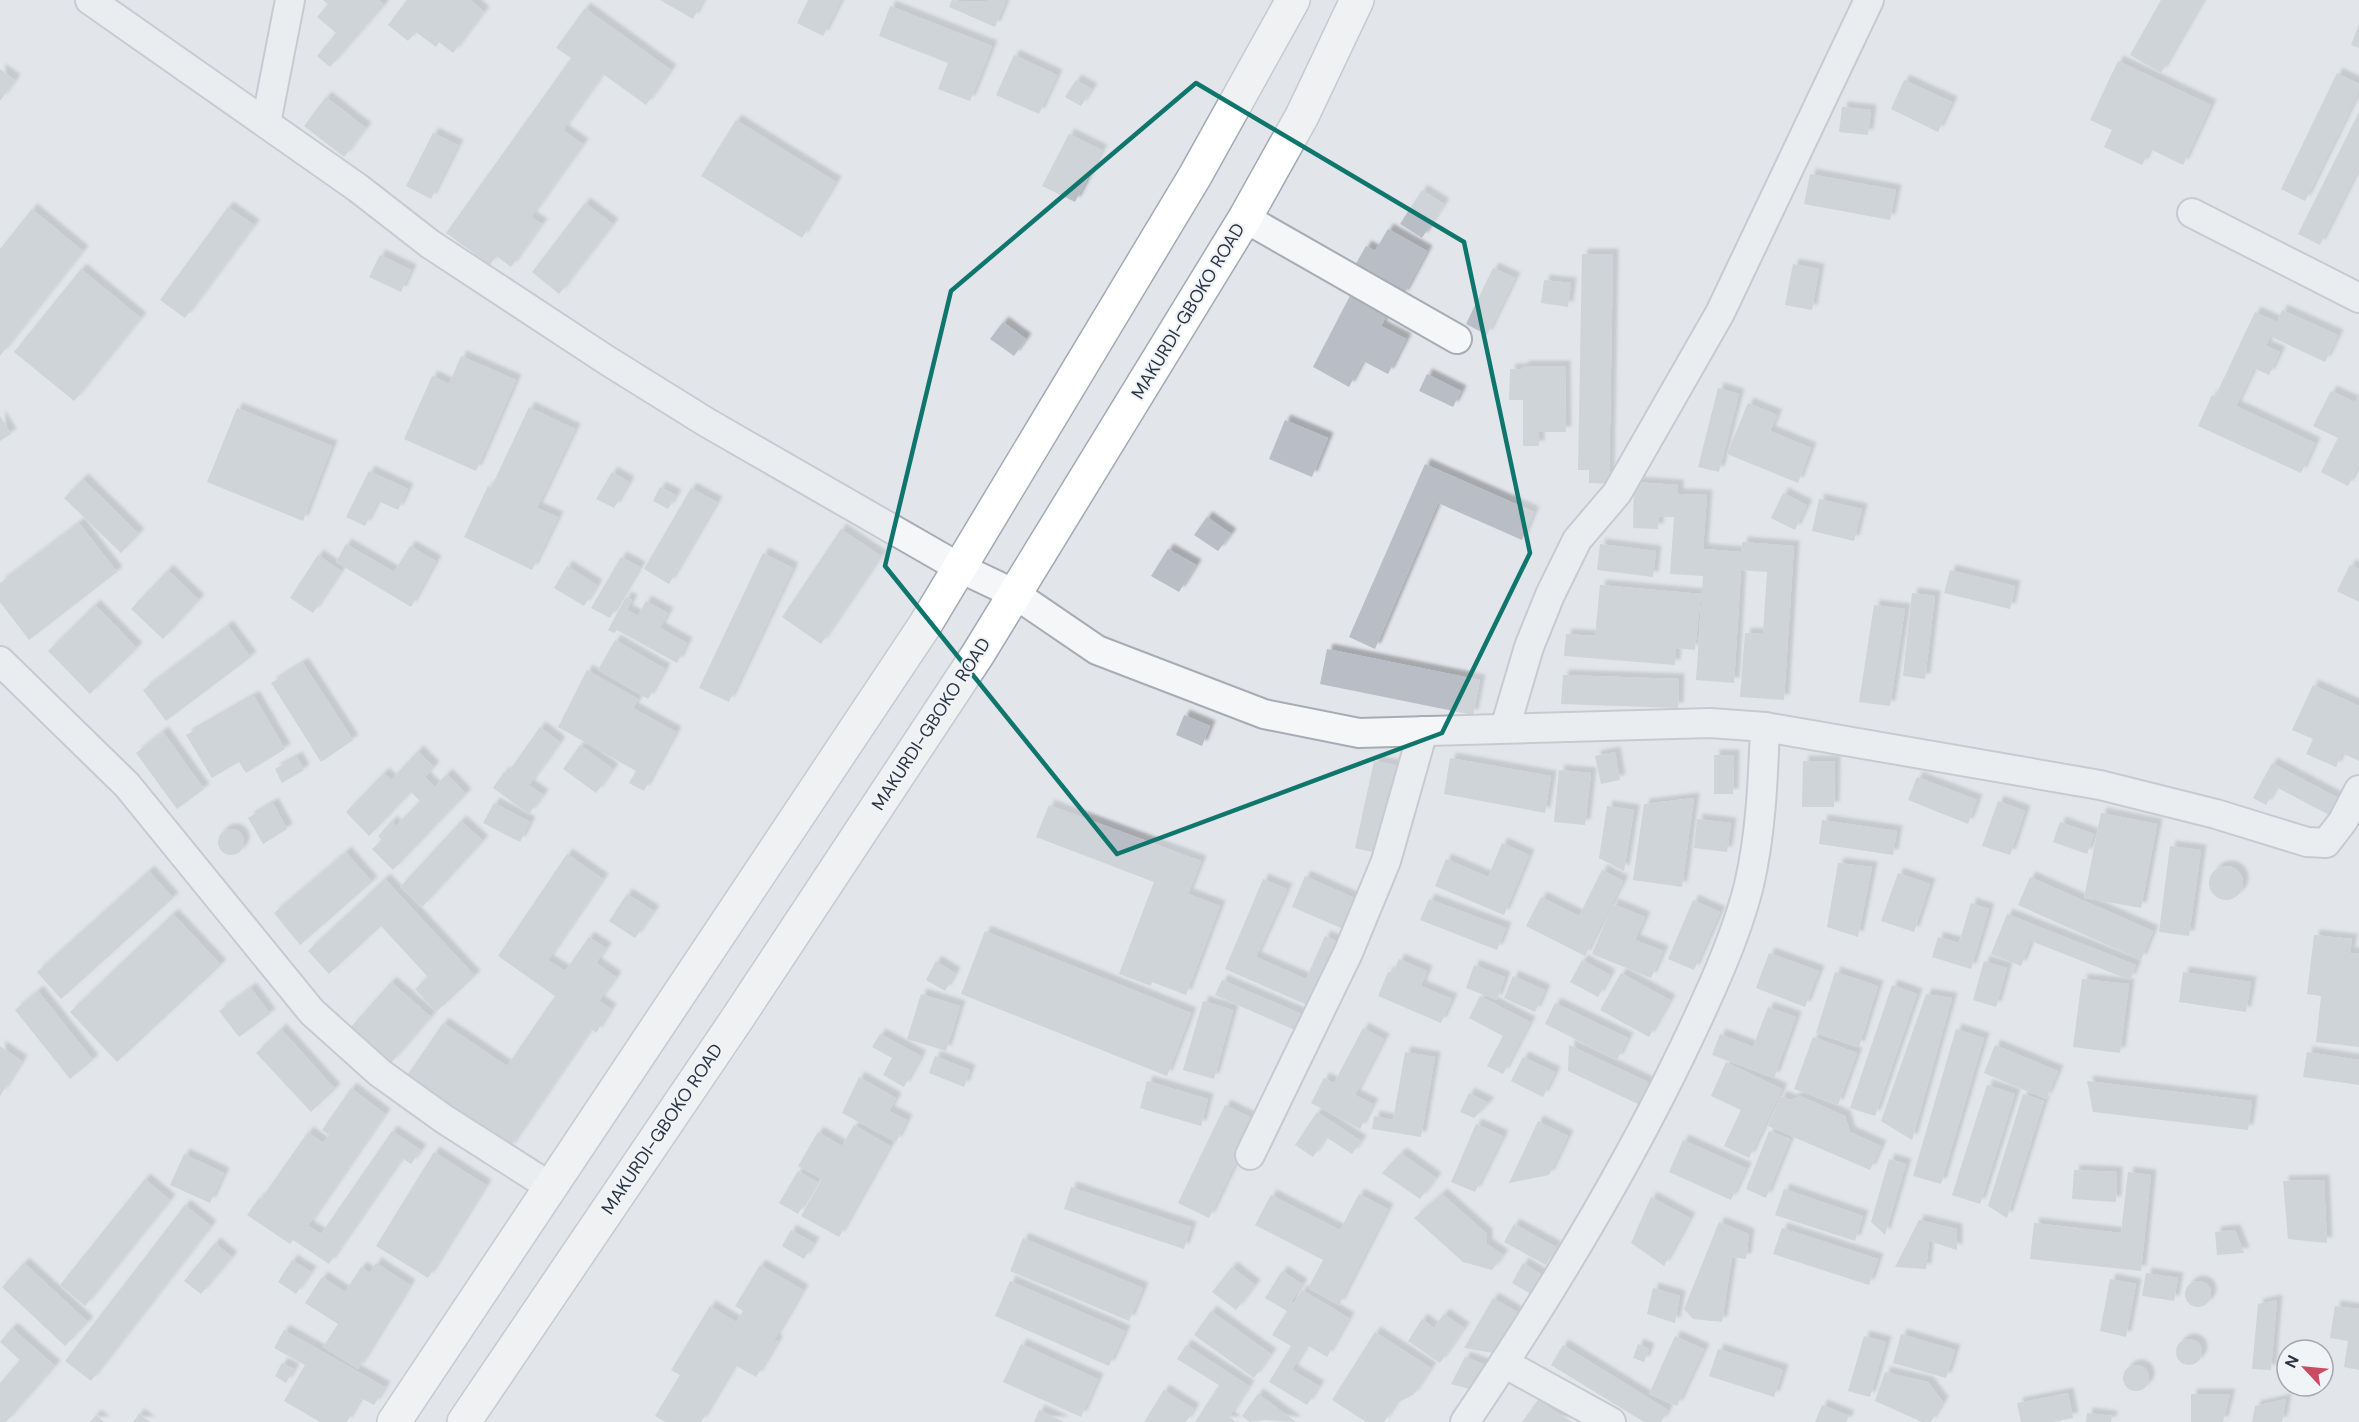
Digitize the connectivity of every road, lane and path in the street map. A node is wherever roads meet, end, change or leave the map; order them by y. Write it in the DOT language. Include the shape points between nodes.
graph roads {
  1 [pos="90,0"];
  2 [pos="290,0"];
  3 [pos="1293,0"];
  4 [pos="1357,0"];
  5 [pos="1869,0"];
  6 [pos="266,123"];
  7 [pos="2192,213"];
  8 [pos="1245,218"];
  9 [pos="2359,298"];
  10 [pos="1457,339"];
  11 [pos="960,568"];
  12 [pos="1014,594"];
  13 [pos="0,661"];
  14 [pos="1765,727"];
  15 [pos="1505,728"];
  16 [pos="1423,731"];
  17 [pos="2359,790"];
  18 [pos="2351,824"];
  19 [pos="1250,1155"];
  20 [pos="549,1186"];
  21 [pos="1504,1363"];
  22 [pos="394,1422"];
  23 [pos="464,1422"];
  24 [pos="1465,1422"];
  25 [pos="1611,1422"];
  1 -- 6 [label="street"];
  2 -- 6 [label="street"];
  3 -- 11 [label="main road" via="1194,176"];
  4 -- 8 [label="main road, MAKURDI-GBOKO ROAD" via="1302,116"];
  5 -- 15 [label="street" via="1720,313 1617,493 1577,540 1529,647"];
  6 -- 11 [label="street" via="447,262 706,422"];
  7 -- 9 [label="street"];
  8 -- 10 [label="street"];
  8 -- 12 [label="main road, MAKURDI-GBOKO ROAD"];
  11 -- 12 [label="street"];
  11 -- 20 [label="main road"];
  12 -- 16 [label="street" via="1097,650 1264,714 1359,734"];
  12 -- 23 [label="main road, MAKURDI-GBOKO ROAD" via="972,664 737,1019"];
  13 -- 20 [label="street" via="127,785 312,1012 380,1073"];
  14 -- 15 [label="street" via="1710,723"];
  14 -- 18 [label="street" via="2100,785 2307,842 2326,843"];
  14 -- 21 [label="street" via="1762,809 1748,886 1710,993 1643,1134"];
  15 -- 16 [label="street"];
  16 -- 19 [label="street" via="1386,861 1348,953"];
  17 -- 18 [label="street"];
  20 -- 22 [label="main road"];
  21 -- 24 [label="street"];
  21 -- 25 [label="street"];
}
